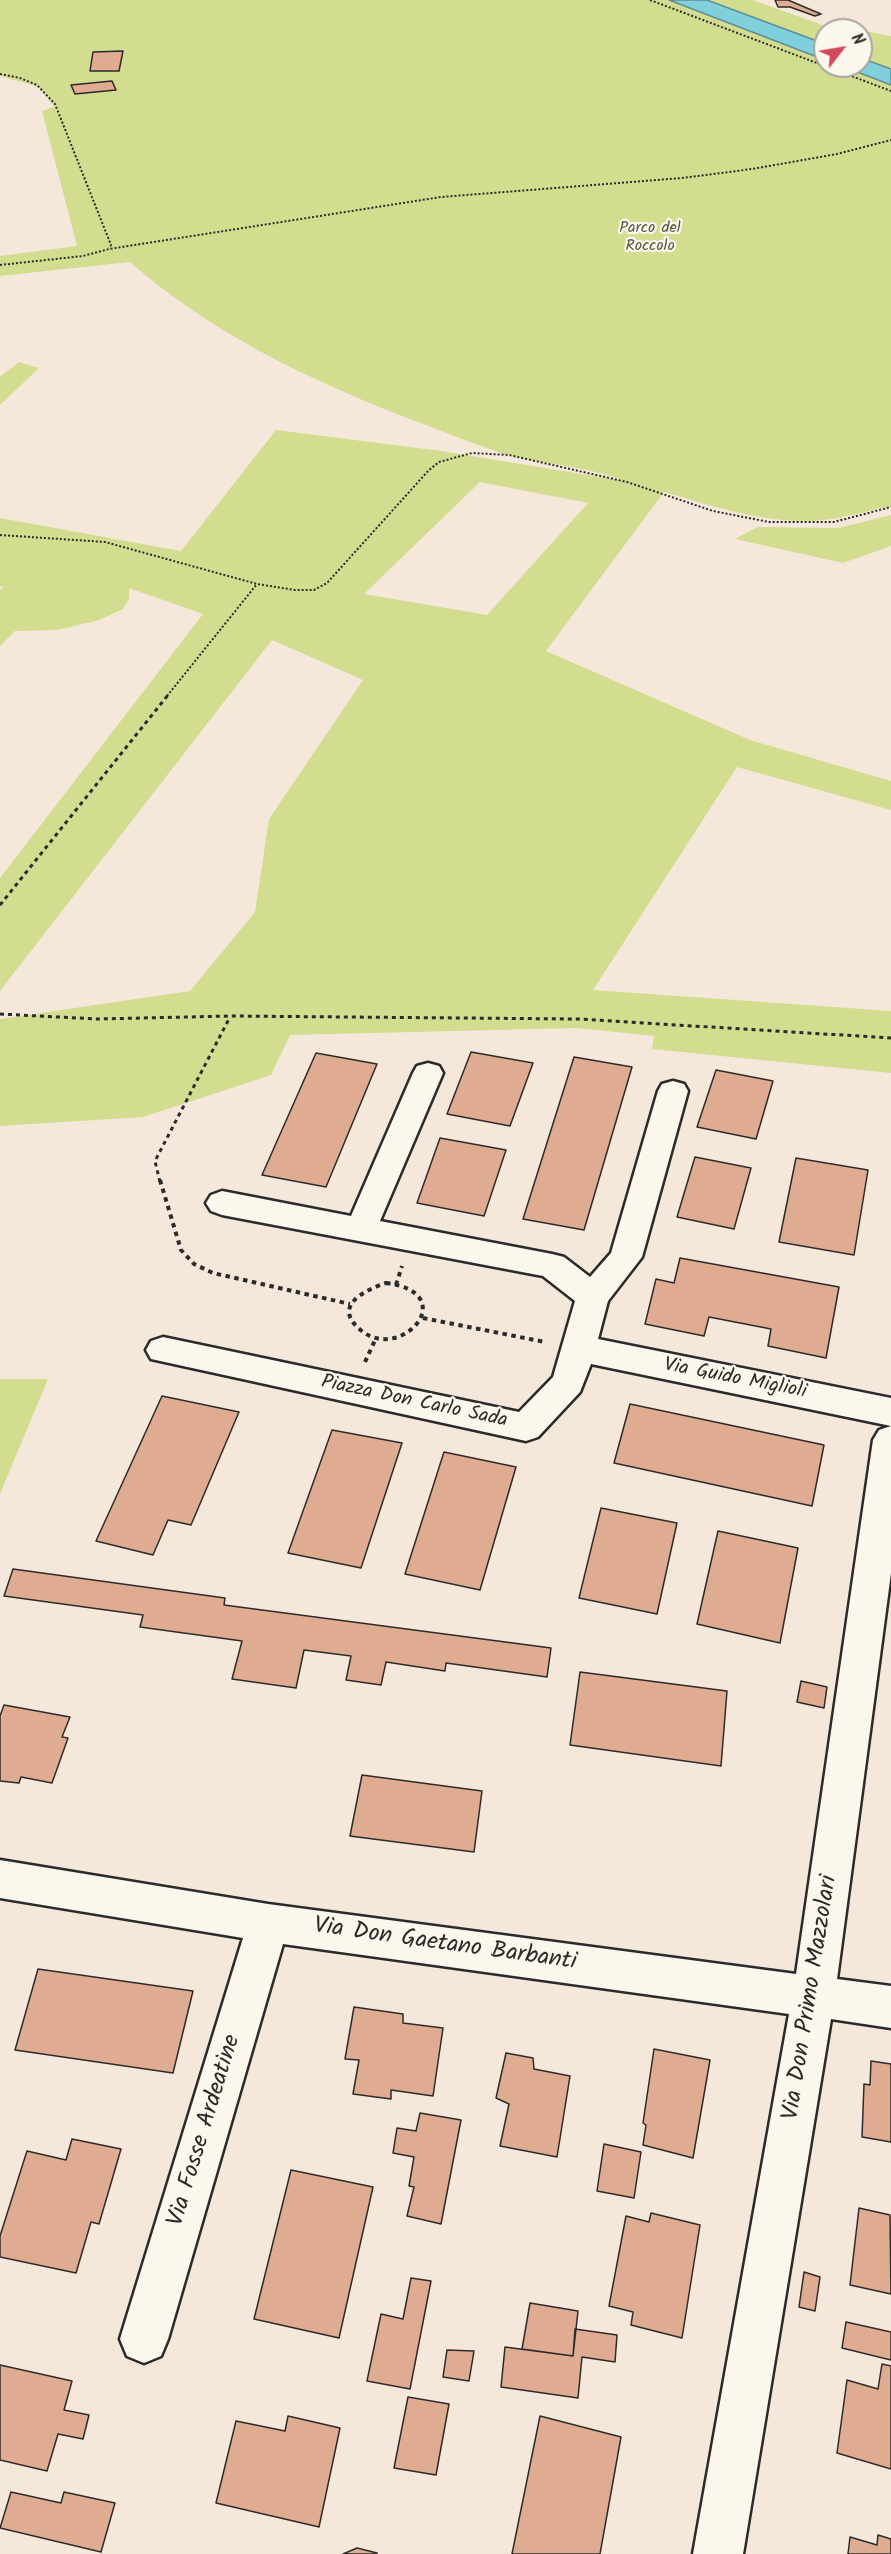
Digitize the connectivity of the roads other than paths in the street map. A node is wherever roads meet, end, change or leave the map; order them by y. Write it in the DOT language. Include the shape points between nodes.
graph roads {
  1 [pos="428,1073"];
  2 [pos="673,1091"];
  3 [pos="222,1203"];
  4 [pos="361,1229"];
  5 [pos="593,1298"];
  6 [pos="578,1348"];
  7 [pos="163,1350"];
  8 [pos="891,1412"];
  9 [pos="891,1440"];
  10 [pos="0,1879"];
  11 [pos="268,1923"];
  12 [pos="814,1995"];
  13 [pos="891,2007"];
  14 [pos="144,2339"];
  15 [pos="718,2554"];
  1 -- 4 [label="street"];
  2 -- 5 [label="street" via="626,1257"];
  3 -- 4 [label="street"];
  4 -- 5 [label="street" via="552,1266"];
  5 -- 6 [label="street, Piazza Don Carlo Sada"];
  6 -- 7 [label="street, Piazza Don Carlo Sada" via="568,1383 526,1427"];
  6 -- 8 [label="street, Via Guido Miglioli"];
  9 -- 12 [label="street, Via Don Primo Mazzolari"];
  10 -- 11 [label="street, Via Don Gaetano Barbanti"];
  11 -- 12 [label="street, Via Don Gaetano Barbanti"];
  11 -- 14 [label="street, Via Fosse Ardeatine"];
  12 -- 13 [label="street, Via Don Gaetano Barbanti"];
  12 -- 15 [label="street, Via Don Primo Mazzolari"];
}
